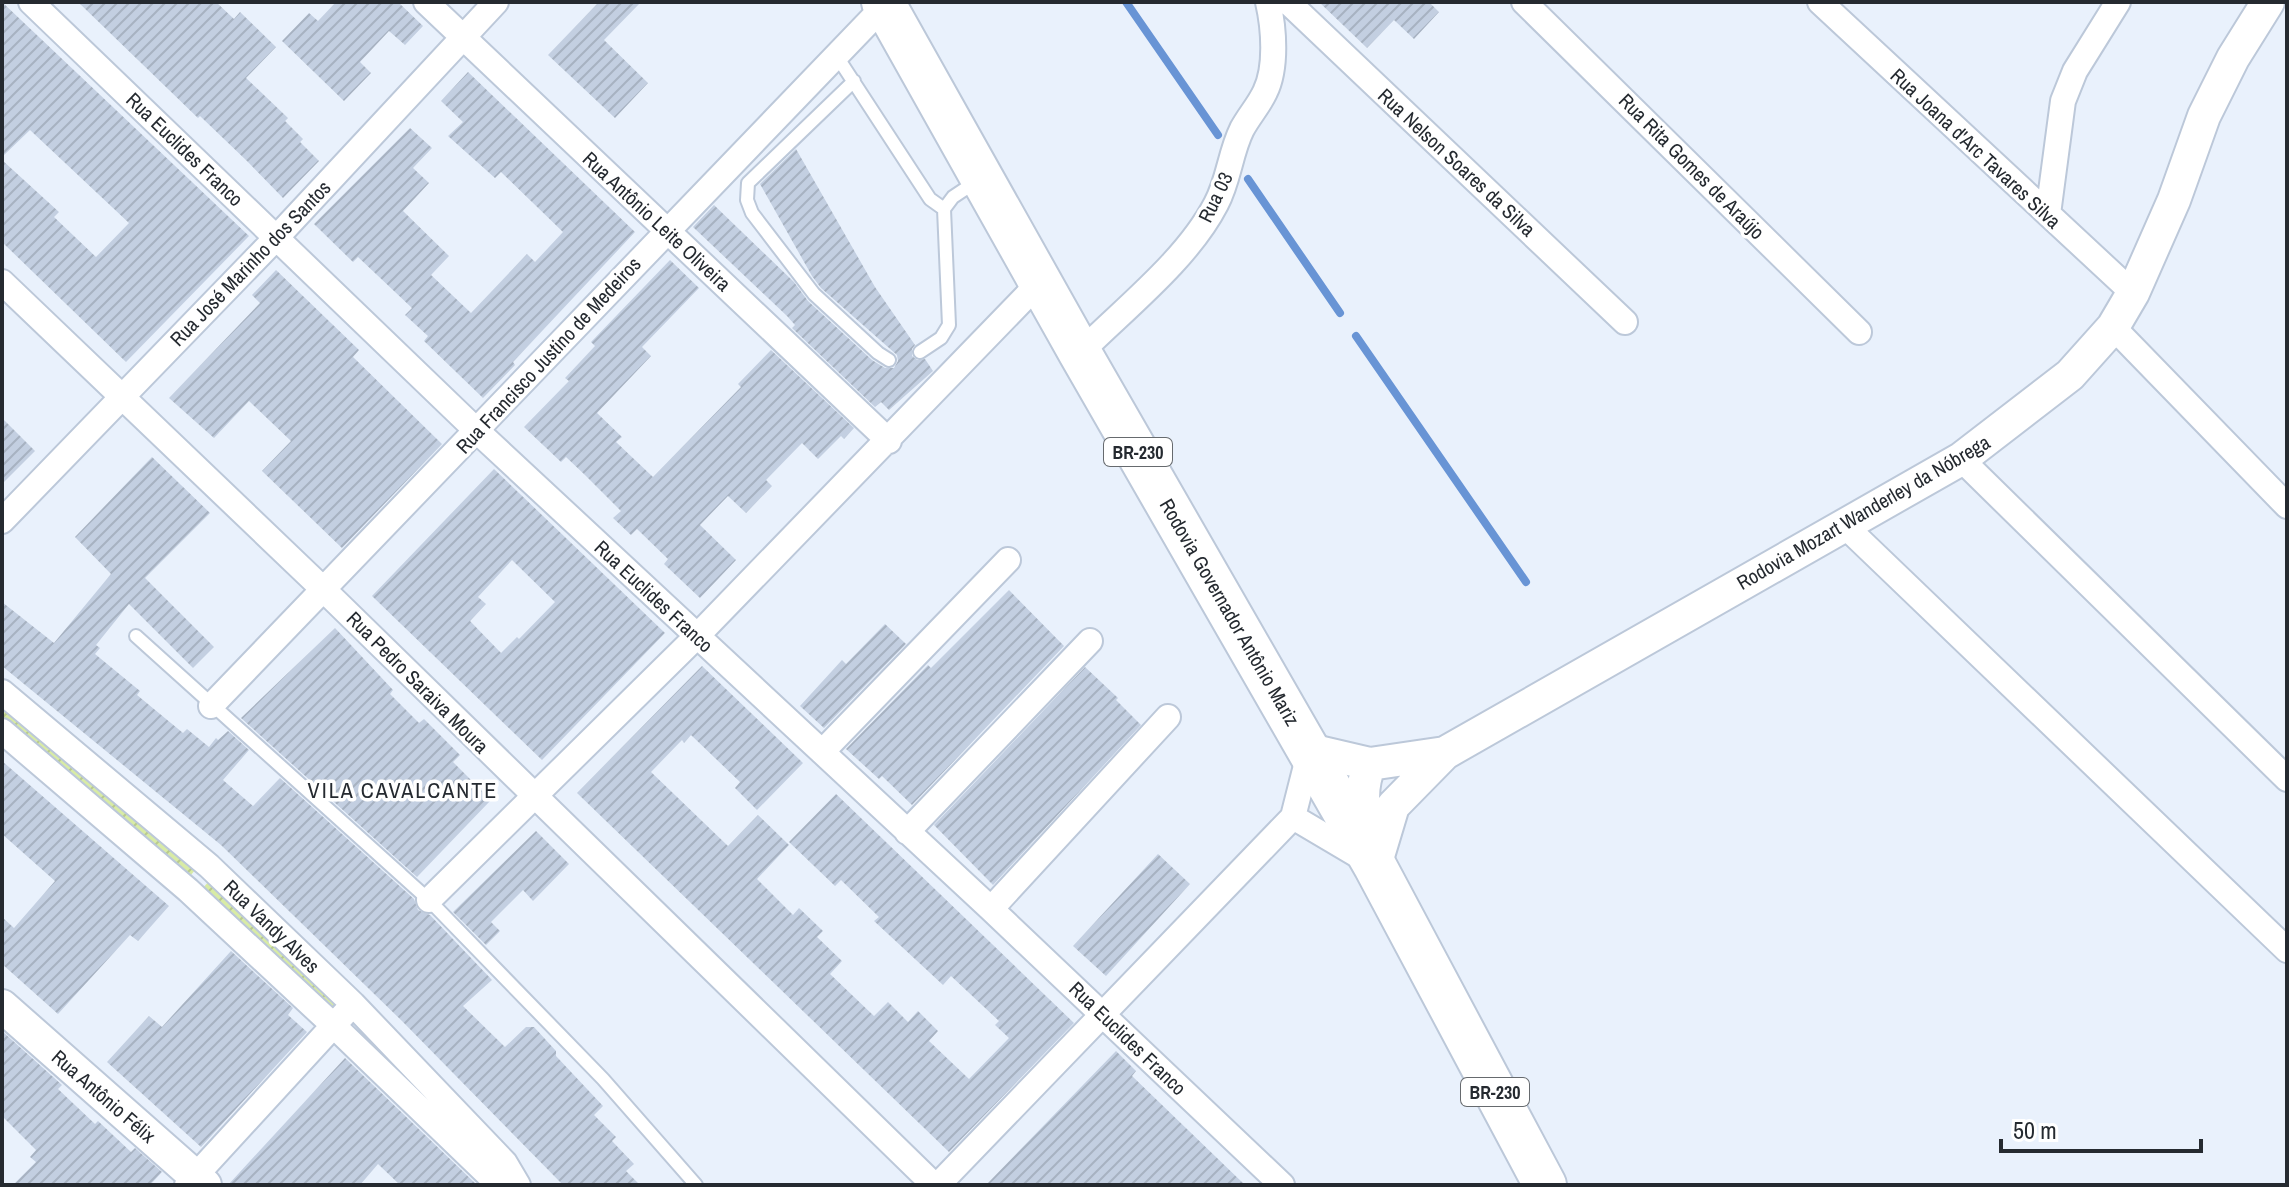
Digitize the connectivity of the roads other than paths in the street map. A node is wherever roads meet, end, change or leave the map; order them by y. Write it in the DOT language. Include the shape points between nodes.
graph roads {
  1 [pos="31,2"];
  2 [pos="426,2"];
  3 [pos="496,2"];
  4 [pos="1268,2"];
  5 [pos="1288,2"];
  6 [pos="1524,2"];
  7 [pos="1820,2"];
  8 [pos="2118,2"];
  9 [pos="2268,2"];
  10 [pos="885,3"];
  11 [pos="462,36"];
  12 [pos="836,55"];
  13 [pos="854,81"];
  14 [pos="982,178"];
  15 [pos="944,209"];
  16 [pos="2048,214"];
  17 [pos="666,230"];
  18 [pos="277,237"];
  19 [pos="2,282"];
  20 [pos="1040,282"];
  21 [pos="2133,293"];
  22 [pos="1625,322"];
  23 [pos="2113,327"];
  24 [pos="1859,332"];
  25 [pos="920,352"];
  26 [pos="1080,353"];
  27 [pos="889,360"];
  28 [pos="122,397"];
  29 [pos="477,431"];
  30 [pos="889,441"];
  31 [pos="1961,459"];
  32 [pos="2287,506"];
  33 [pos="2,521"];
  34 [pos="1844,525"];
  35 [pos="1008,560"];
  36 [pos="324,590"];
  37 [pos="136,636"];
  38 [pos="697,636"];
  39 [pos="1090,641"];
  40 [pos="2,692"];
  41 [pos="211,706"];
  42 [pos="1168,717"];
  43 [pos="2,731"];
  44 [pos="1310,750"];
  45 [pos="822,752"];
  46 [pos="1445,753"];
  47 [pos="1370,764"];
  48 [pos="2287,779"];
  49 [pos="535,797"];
  50 [pos="1362,797"];
  51 [pos="1393,806"];
  52 [pos="1293,817"];
  53 [pos="907,832"];
  54 [pos="209,866"];
  55 [pos="1375,866"];
  56 [pos="188,890"];
  57 [pos="429,900"];
  58 [pos="991,909"];
  59 [pos="2287,950"];
  60 [pos="353,1004"];
  61 [pos="2,1006"];
  62 [pos="1103,1015"];
  63 [pos="333,1025"];
  64 [pos="196,1182"];
  65 [pos="499,1185"];
  66 [pos="518,1185"];
  67 [pos="696,1185"];
  68 [pos="936,1185"];
  69 [pos="1282,1185"];
  70 [pos="1545,1185"];
  1 -- 18 [label="street, Rua Euclides Franco"];
  2 -- 11 [label="street, Rua Antônio Leite Oliveira"];
  3 -- 11 [label="street, Rua José Marinho dos Santos"];
  4 -- 26 [label="street, Rua 03" via="1272,76 1242,129 1215,206 1172,262"];
  5 -- 22 [label="street, Rua Nelson Soares da Silva"];
  6 -- 24 [label="street, Rua Rita Gomes de Araújo"];
  7 -- 16 [label="street, Rua Joana d'Arc Tavares Silva"];
  8 -- 16 [label="street" via="2075,71 2063,101"];
  9 -- 21 [label="main road, Rodovia Mozart Wanderley da Nóbrega" via="2204,116"];
  10 -- 12 [label="street, Rua Francisco Justino de Medeiros"];
  10 -- 14 [label="highway, Rodovia Governador Antônio Mariz / BR-230"];
  11 -- 17 [label="street, Rua Antônio Leite Oliveira"];
  11 -- 18 [label="street, Rua José Marinho dos Santos"];
  12 -- 13 [label="lane"];
  12 -- 17 [label="street, Rua Francisco Justino de Medeiros"];
  13 -- 15 [label="lane" via="930,199"];
  13 -- 27 [label="lane" via="748,183 747,200 814,294"];
  14 -- 15 [label="lane"];
  14 -- 20 [label="highway, Rodovia Governador Antônio Mariz / BR-230"];
  15 -- 25 [label="lane" via="949,325 941,338"];
  16 -- 21 [label="street, Rua Joana d'Arc Tavares Silva"];
  17 -- 29 [label="street, Rua Francisco Justino de Medeiros"];
  17 -- 30 [label="street, Rua Antônio Leite Oliveira"];
  18 -- 28 [label="street, Rua José Marinho dos Santos"];
  18 -- 29 [label="street, Rua Euclides Franco"];
  19 -- 28 [label="street, Rua Pedro Saraiva Moura"];
  20 -- 26 [label="highway, Rodovia Governador Antônio Mariz / BR-230"];
  20 -- 30 [label="street"];
  21 -- 23 [label="main road, Rodovia Mozart Wanderley da Nóbrega"];
  23 -- 31 [label="main road, Rodovia Mozart Wanderley da Nóbrega" via="2070,375"];
  23 -- 32 [label="street"];
  26 -- 44 [label="highway, Rodovia Governador Antônio Mariz / BR-230"];
  28 -- 33 [label="street, Rua José Marinho dos Santos"];
  28 -- 36 [label="street, Rua Pedro Saraiva Moura"];
  29 -- 36 [label="street, Rua Francisco Justino de Medeiros"];
  29 -- 38 [label="street, Rua Euclides Franco"];
  30 -- 38 [label="street"];
  31 -- 34 [label="main road, Rodovia Mozart Wanderley da Nóbrega"];
  31 -- 48 [label="street"];
  34 -- 46 [label="main road, Rodovia Mozart Wanderley da Nóbrega"];
  34 -- 59 [label="street"];
  35 -- 45 [label="street"];
  36 -- 41 [label="street, Rua Francisco Justino de Medeiros"];
  36 -- 49 [label="street, Rua Pedro Saraiva Moura"];
  37 -- 41 [label="lane"];
  38 -- 45 [label="street, Rua Euclides Franco"];
  38 -- 49 [label="street"];
  39 -- 53 [label="street"];
  40 -- 54 [label="street, Rua Vandy Alves"];
  41 -- 57 [label="lane"];
  42 -- 58 [label="street"];
  43 -- 56 [label="street, Rua Vandy Alves"];
  44 -- 47 [label="main road, Rodovia Mozart Wanderley da Nóbrega"];
  44 -- 50 [label="main road"];
  44 -- 52 [label="street"];
  44 -- 55 [label="highway, Rodovia Governador Antônio Mariz / BR-230"];
  45 -- 53 [label="street, Rua Euclides Franco"];
  46 -- 47 [label="main road, Rodovia Mozart Wanderley da Nóbrega"];
  46 -- 51 [label="main road, Rodovia Mozart Wanderley da Nóbrega"];
  47 -- 50 [label="main road"];
  49 -- 57 [label="street"];
  49 -- 68 [label="street, Rua Pedro Saraiva Moura"];
  50 -- 51 [label="main road"];
  50 -- 55 [label="main road"];
  51 -- 55 [label="main road, Rodovia Mozart Wanderley da Nóbrega"];
  52 -- 55 [label="street"];
  52 -- 62 [label="street"];
  53 -- 58 [label="street, Rua Euclides Franco"];
  54 -- 56 [label="street"];
  54 -- 60 [label="street, Rua Vandy Alves"];
  55 -- 70 [label="highway, Rodovia Governador Antônio Mariz / BR-230"];
  56 -- 63 [label="street, Rua Vandy Alves"];
  57 -- 67 [label="lane" via="603,1079"];
  58 -- 62 [label="street, Rua Euclides Franco"];
  60 -- 63 [label="street"];
  60 -- 66 [label="street, Rua Vandy Alves" via="505,1163"];
  61 -- 64 [label="main road, Rua Antônio Félix"];
  62 -- 68 [label="street"];
  62 -- 69 [label="street, Rua Euclides Franco"];
  63 -- 64 [label="street"];
  63 -- 65 [label="street, Rua Vandy Alves"];
}
